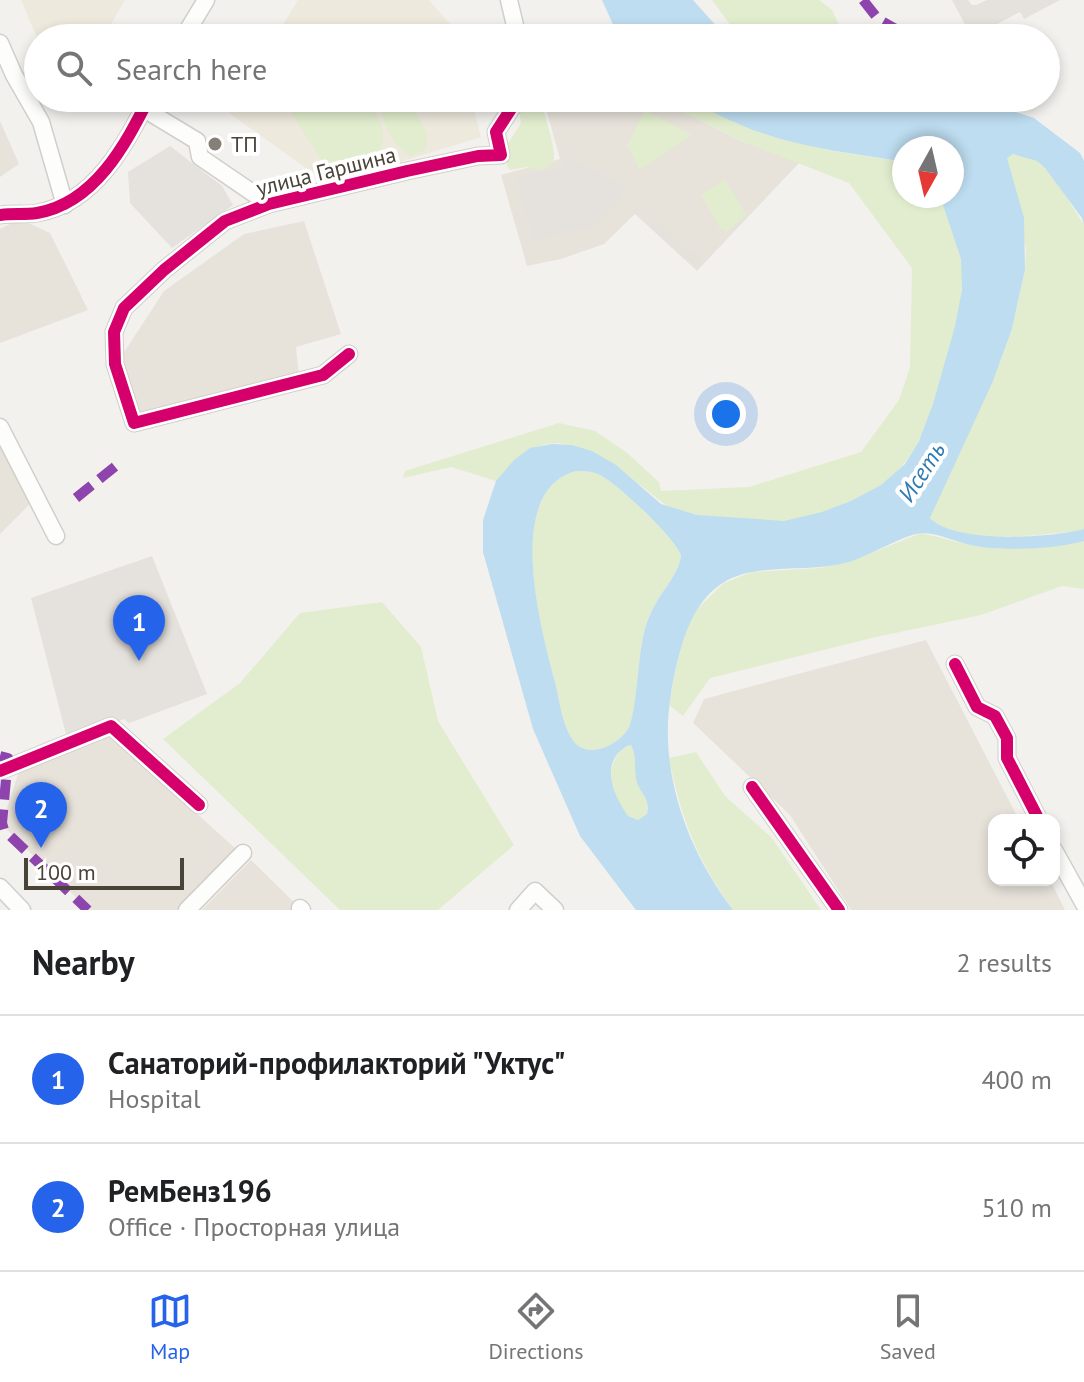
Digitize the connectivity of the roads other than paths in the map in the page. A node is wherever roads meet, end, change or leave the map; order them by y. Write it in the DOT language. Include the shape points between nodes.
graph roads {
  1 [pos="206,0"];
  2 [pos="509,0"];
  3 [pos="191,24"];
  4 [pos="515,24"];
  5 [pos="0,43"];
  6 [pos="24,92"];
  7 [pos="35,112"];
  8 [pos="141,112"];
  9 [pos="157,112"];
  10 [pos="509,112"];
  11 [pos="269,204"];
  12 [pos="65,205"];
  13 [pos="0,215"];
  14 [pos="349,354"];
  15 [pos="0,427"];
  16 [pos="56,536"];
  17 [pos="955,664"];
  18 [pos="0,771"];
  19 [pos="752,787"];
  20 [pos="199,805"];
  21 [pos="1036,814"];
  22 [pos="243,853"];
  23 [pos="1060,861"];
  24 [pos="0,887"];
  25 [pos="1084,904"];
  26 [pos="22,910"];
  27 [pos="187,910"];
  28 [pos="518,910"];
  29 [pos="555,910"];
  30 [pos="839,910"];
  1 -- 3 [label="street"];
  2 -- 4 [label="street"];
  5 -- 6 [label="street"];
  7 -- 12 [label="street"];
  8 -- 12 [label="street" via="102,176"];
  9 -- 11 [label="street" via="197,141 200,157"];
  10 -- 11 [label="street, улица Гаршина" via="496,132 501,155"];
  11 -- 14 [label="street, улица Гаршина" via="225,221 124,308 114,332 115,364 134,423 323,375"];
  12 -- 13 [label="street"];
  15 -- 16 [label="street"];
  17 -- 21 [label="street" via="977,707 995,716 1007,738 1007,758"];
  18 -- 20 [label="street" via="111,726"];
  19 -- 30 [label="street"];
  22 -- 27 [label="street"];
  23 -- 25 [label="street"];
  24 -- 26 [label="street"];
  28 -- 29 [label="street" via="535,891"];
}
